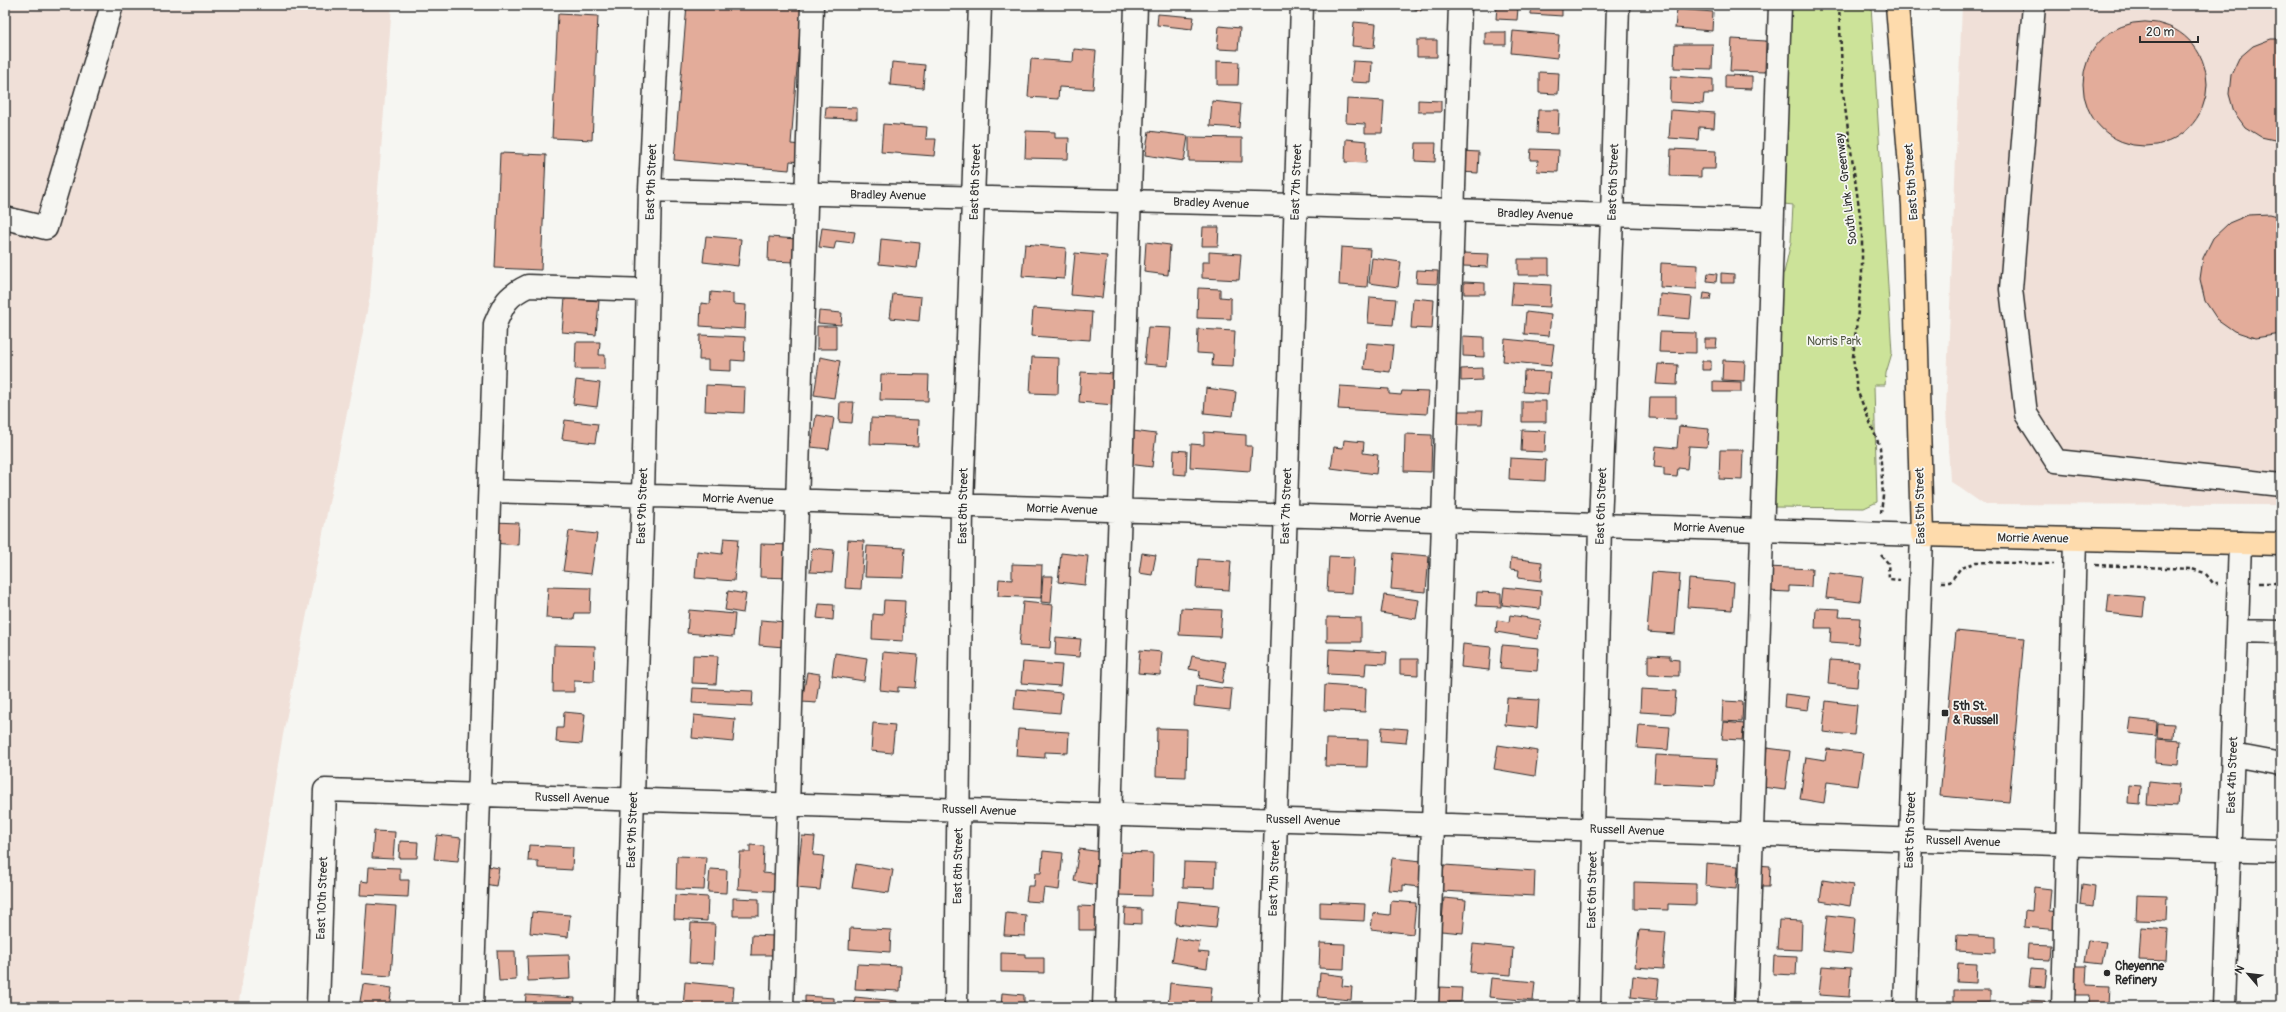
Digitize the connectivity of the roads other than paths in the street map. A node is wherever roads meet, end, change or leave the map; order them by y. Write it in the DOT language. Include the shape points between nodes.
graph roads {
  1 [pos="112,5"];
  2 [pos="659,5"];
  3 [pos="812,5"];
  4 [pos="980,5"];
  5 [pos="1136,5"];
  6 [pos="1302,5"];
  7 [pos="1460,5"];
  8 [pos="1618,5"];
  9 [pos="1780,5"];
  10 [pos="1897,5"];
  11 [pos="2034,5"];
  12 [pos="650,190"];
  13 [pos="806,193"];
  14 [pos="974,197"];
  15 [pos="1129,201"];
  16 [pos="1295,205"];
  17 [pos="1454,211"];
  18 [pos="1612,217"];
  19 [pos="5,218"];
  20 [pos="1772,220"];
  21 [pos="648,290"];
  22 [pos="2281,486"];
  23 [pos="490,491"];
  24 [pos="643,496"];
  25 [pos="797,500"];
  26 [pos="962,506"];
  27 [pos="1120,510"];
  28 [pos="1286,516"];
  29 [pos="1444,520"];
  30 [pos="1600,525"];
  31 [pos="1762,530"];
  32 [pos="1922,535"];
  33 [pos="2075,539"];
  34 [pos="2240,543"];
  35 [pos="2281,544"];
  36 [pos="2237,631"];
  37 [pos="2281,632"];
  38 [pos="2233,755"];
  39 [pos="2281,764"];
  40 [pos="325,790"];
  41 [pos="480,795"];
  42 [pos="633,799"];
  43 [pos="788,804"];
  44 [pos="959,810"];
  45 [pos="1110,814"];
  46 [pos="1276,820"];
  47 [pos="1433,824"];
  48 [pos="1594,829"];
  49 [pos="1752,834"];
  50 [pos="1910,839"];
  51 [pos="2068,844"];
  52 [pos="2230,849"];
  53 [pos="2281,850"];
  54 [pos="318,1007"];
  55 [pos="472,1007"];
  56 [pos="626,1007"];
  57 [pos="782,1007"];
  58 [pos="956,1007"];
  59 [pos="1104,1007"];
  60 [pos="1270,1007"];
  61 [pos="1427,1007"];
  62 [pos="1590,1007"];
  63 [pos="1746,1007"];
  64 [pos="1905,1007"];
  65 [pos="2063,1007"];
  66 [pos="2224,1007"];
  1 -- 19 [label="street" via="46,228"];
  2 -- 12 [label="street, East 9th Street"];
  3 -- 13 [label="street"];
  4 -- 14 [label="street, East 8th Street"];
  5 -- 15 [label="street"];
  6 -- 16 [label="street, East 7th Street"];
  7 -- 17 [label="street"];
  8 -- 18 [label="street, East 6th Street"];
  9 -- 20 [label="street"];
  10 -- 32 [label="main road, East 5th Street" via="1913,205"];
  11 -- 22 [label="street" via="2011,289 2026,414 2056,461"];
  12 -- 13 [label="street, Bradley Avenue"];
  12 -- 21 [label="street, East 9th Street"];
  13 -- 14 [label="street, Bradley Avenue"];
  13 -- 25 [label="street"];
  14 -- 15 [label="street, Bradley Avenue"];
  14 -- 26 [label="street, East 8th Street"];
  15 -- 16 [label="street, Bradley Avenue"];
  15 -- 27 [label="street"];
  16 -- 17 [label="street, Bradley Avenue"];
  16 -- 28 [label="street, East 7th Street"];
  17 -- 18 [label="street, Bradley Avenue"];
  17 -- 29 [label="street"];
  18 -- 20 [label="street, Bradley Avenue"];
  18 -- 30 [label="street, East 6th Street"];
  20 -- 31 [label="street"];
  21 -- 23 [label="street" via="528,286 514,293 504,303 495,324"];
  21 -- 24 [label="street, East 9th Street"];
  23 -- 24 [label="street, Morrie Avenue"];
  23 -- 41 [label="street"];
  24 -- 25 [label="street, Morrie Avenue"];
  24 -- 42 [label="street, East 9th Street"];
  25 -- 26 [label="street, Morrie Avenue"];
  25 -- 43 [label="street"];
  26 -- 27 [label="street, Morrie Avenue"];
  26 -- 44 [label="street, East 8th Street"];
  27 -- 28 [label="street, Morrie Avenue"];
  27 -- 45 [label="street"];
  28 -- 29 [label="street, Morrie Avenue"];
  28 -- 46 [label="street, East 7th Street"];
  29 -- 30 [label="street, Morrie Avenue"];
  29 -- 47 [label="street"];
  30 -- 31 [label="street, Morrie Avenue"];
  30 -- 48 [label="street, East 6th Street"];
  31 -- 32 [label="street, Morrie Avenue"];
  31 -- 49 [label="street"];
  32 -- 33 [label="main road, Morrie Avenue"];
  32 -- 50 [label="street, East 5th Street"];
  33 -- 34 [label="main road, Morrie Avenue"];
  33 -- 51 [label="street"];
  34 -- 35 [label="main road, Morrie Avenue"];
  34 -- 36 [label="street, East 4th Street"];
  36 -- 37 [label="street"];
  36 -- 38 [label="street, East 4th Street"];
  38 -- 39 [label="street"];
  38 -- 52 [label="street, East 4th Street"];
  40 -- 41 [label="street, Russell Avenue"];
  40 -- 54 [label="street, East 10th Street"];
  41 -- 42 [label="street, Russell Avenue"];
  41 -- 55 [label="street"];
  42 -- 43 [label="street, Russell Avenue"];
  42 -- 56 [label="street, East 9th Street"];
  43 -- 44 [label="street, Russell Avenue"];
  43 -- 57 [label="street"];
  44 -- 45 [label="street, Russell Avenue"];
  44 -- 58 [label="street, East 8th Street"];
  45 -- 46 [label="street, Russell Avenue"];
  45 -- 59 [label="street"];
  46 -- 47 [label="street, Russell Avenue"];
  46 -- 60 [label="street, East 7th Street"];
  47 -- 48 [label="street, Russell Avenue"];
  47 -- 61 [label="street"];
  48 -- 49 [label="street, Russell Avenue"];
  48 -- 62 [label="street, East 6th Street"];
  49 -- 50 [label="street, Russell Avenue"];
  49 -- 63 [label="street"];
  50 -- 51 [label="street, Russell Avenue"];
  50 -- 64 [label="street, East 5th Street"];
  51 -- 52 [label="street, Russell Avenue"];
  51 -- 65 [label="street"];
  52 -- 53 [label="street, Russell Avenue"];
  52 -- 66 [label="street, East 4th Street"];
}
